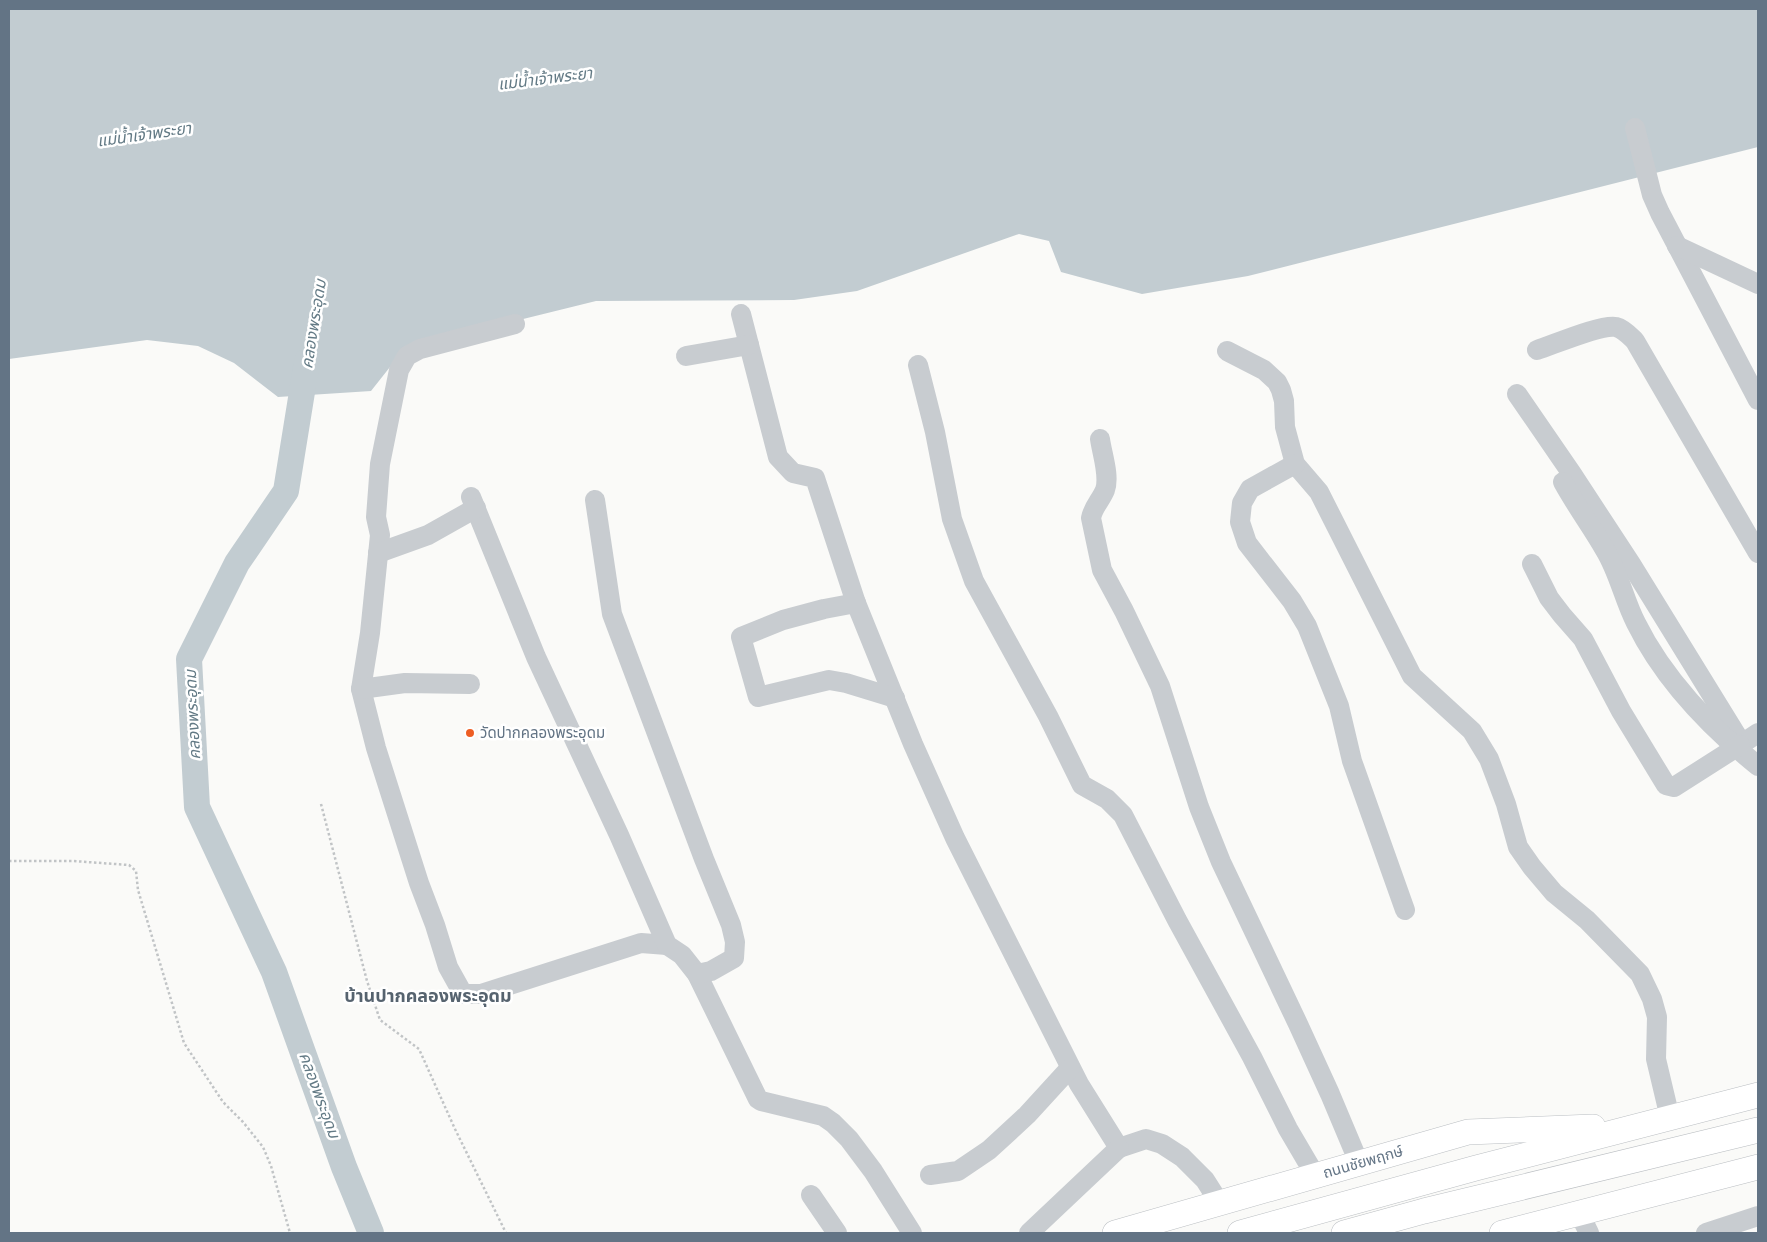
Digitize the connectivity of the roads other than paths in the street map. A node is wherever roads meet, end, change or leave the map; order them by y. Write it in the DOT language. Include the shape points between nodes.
graph roads {
  1 [pos="1635,128"];
  2 [pos="1677,246"];
  3 [pos="1758,284"];
  4 [pos="741,314"];
  5 [pos="515,324"];
  6 [pos="749,344"];
  7 [pos="1537,350"];
  8 [pos="1227,351"];
  9 [pos="686,356"];
  10 [pos="918,365"];
  11 [pos="1517,394"];
  12 [pos="1758,400"];
  13 [pos="1100,439"];
  14 [pos="1295,464"];
  15 [pos="1563,482"];
  16 [pos="595,500"];
  17 [pos="378,552"];
  18 [pos="1758,553"];
  19 [pos="1532,564"];
  20 [pos="856,603"];
  21 [pos="470,684"];
  22 [pos="361,690"];
  23 [pos="895,698"];
  24 [pos="1758,733"];
  25 [pos="1738,747"];
  26 [pos="1758,766"];
  27 [pos="1405,910"];
  28 [pos="667,944"];
  29 [pos="697,974"];
  30 [pos="1070,1068"];
  31 [pos="1758,1095"];
  32 [pos="1670,1118"];
  33 [pos="1616,1131"];
  34 [pos="1753,1132"];
  35 [pos="1118,1148"];
  36 [pos="1358,1163"];
  37 [pos="1758,1167"];
  38 [pos="930,1175"];
  39 [pos="1315,1175"];
  40 [pos="811,1195"];
  41 [pos="1219,1202"];
  42 [pos="1758,1216"];
  43 [pos="1584,1223"];
  44 [pos="837,1233"];
  45 [pos="912,1233"];
  46 [pos="1029,1233"];
  47 [pos="1114,1233"];
  48 [pos="1240,1233"];
  49 [pos="1344,1233"];
  50 [pos="1502,1233"];
  51 [pos="1706,1233"];
  1 -- 2 [label="street" via="1652,195"];
  2 -- 3 [label="street"];
  2 -- 12 [label="street"];
  4 -- 6 [label="street"];
  5 -- 17 [label="street" via="420,349 405,358 399,370 380,464 376,518 380,535"];
  6 -- 9 [label="street"];
  6 -- 20 [label="street" via="778,457 793,473 815,478"];
  7 -- 18 [label="street" via="1602,329 1616,327 1627,332"];
  8 -- 14 [label="street" via="1264,370 1277,382 1283,396"];
  10 -- 39 [label="street" via="952,519 974,580 1082,785 1106,799 1123,815"];
  11 -- 25 [label="street" via="1631,564 1737,736"];
  13 -- 36 [label="street" via="1105,490 1092,510 1091,518 1102,570 1160,686 1199,807 1221,862 1314,1059"];
  14 -- 27 [label="street" via="1250,489 1242,503 1240,522 1247,543 1307,626 1339,706 1352,761"];
  14 -- 32 [label="street" via="1319,492 1412,676 1472,731 1489,759 1518,847 1554,893 1587,920 1640,974 1652,999 1656,1017 1656,1059"];
  15 -- 25 [label="street" via="1606,550 1635,622 1650,648 1698,711"];
  16 -- 29 [label="street" via="612,614 735,942 734,958 711,971"];
  17 -- 22 [label="street"];
  17 -- 28 [label="street" via="428,535 454,522 474,502 536,657"];
  19 -- 25 [label="street" via="1549,598 1583,639 1621,712 1666,785 1674,787"];
  20 -- 23 [label="street"];
  20 -- 23 [label="street" via="783,620 741,637 758,696 829,680"];
  21 -- 22 [label="street" via="405,683"];
  22 -- 28 [label="street" via="419,883 448,967 462,994 481,994 641,943"];
  23 -- 30 [label="street" via="955,838"];
  24 -- 25 [label="street"];
  25 -- 26 [label="street"];
  28 -- 29 [label="street" via="682,955"];
  29 -- 45 [label="street" via="758,1099 823,1116 833,1123 872,1171"];
  30 -- 35 [label="street"];
  30 -- 38 [label="street" via="989,1150 958,1171"];
  31 -- 32 [label="main road, ถนนชัยพฤกษ์"];
  32 -- 33 [label="main road, ถนนชัยพฤกษ์"];
  33 -- 36 [label="main road, ถนนชัยพฤกษ์" via="1590,1126 1468,1132"];
  33 -- 48 [label="main road, ถนนชัยพฤกษ์"];
  34 -- 49 [label="main road"];
  35 -- 41 [label="street" via="1146,1139 1162,1144 1194,1168"];
  35 -- 46 [label="street"];
  36 -- 39 [label="main road, ถนนชัยพฤกษ์"];
  37 -- 43 [label="main road"];
  39 -- 41 [label="main road, ถนนชัยพฤกษ์"];
  40 -- 44 [label="street"];
  41 -- 47 [label="main road, ถนนชัยพฤกษ์"];
  42 -- 51 [label="street"];
  43 -- 50 [label="main road"];
}
